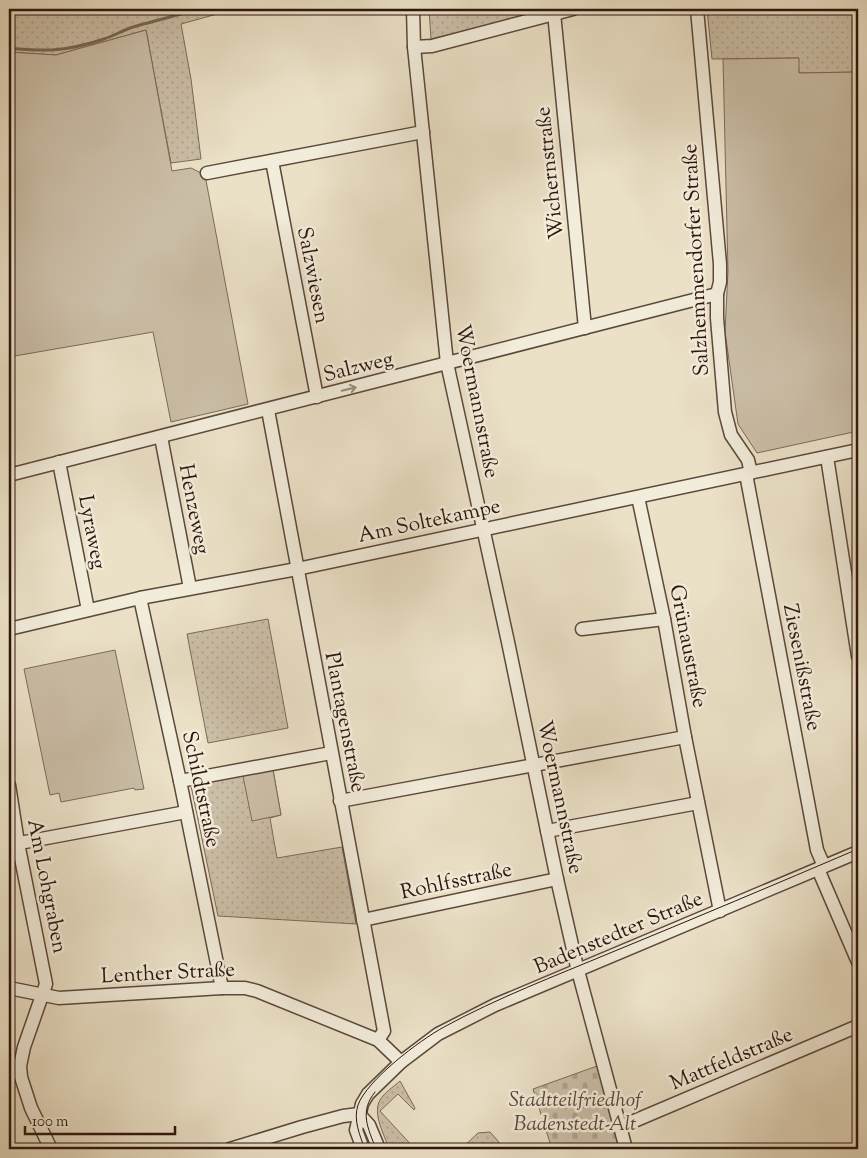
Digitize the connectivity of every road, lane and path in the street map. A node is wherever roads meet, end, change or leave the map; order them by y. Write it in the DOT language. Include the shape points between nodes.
graph roads {
  1 [pos="413,9"];
  2 [pos="573,9"];
  3 [pos="697,9"];
  4 [pos="554,13"];
  5 [pos="414,47"];
  6 [pos="423,132"];
  7 [pos="272,160"];
  8 [pos="207,173"];
  9 [pos="717,294"];
  10 [pos="585,328"];
  11 [pos="447,364"];
  12 [pos="317,397"];
  13 [pos="268,410"];
  14 [pos="161,437"];
  15 [pos="858,450"];
  16 [pos="827,457"];
  17 [pos="59,462"];
  18 [pos="748,473"];
  19 [pos="9,475"];
  20 [pos="638,497"];
  21 [pos="484,530"];
  22 [pos="297,569"];
  23 [pos="190,588"];
  24 [pos="140,598"];
  25 [pos="88,610"];
  26 [pos="664,619"];
  27 [pos="9,629"];
  28 [pos="582,629"];
  29 [pos="858,656"];
  30 [pos="685,737"];
  31 [pos="331,753"];
  32 [pos="533,765"];
  33 [pos="180,781"];
  34 [pos="9,785"];
  35 [pos="340,801"];
  36 [pos="698,803"];
  37 [pos="186,812"];
  38 [pos="547,831"];
  39 [pos="14,844"];
  40 [pos="858,852"];
  41 [pos="821,868"];
  42 [pos="557,879"];
  43 [pos="720,911"];
  44 [pos="363,920"];
  45 [pos="858,962"];
  46 [pos="578,970"];
  47 [pos="9,988"];
  48 [pos="222,988"];
  49 [pos="42,995"];
  50 [pos="858,1026"];
  51 [pos="378,1040"];
  52 [pos="401,1062"];
  53 [pos="359,1114"];
  54 [pos="620,1128"];
  55 [pos="51,1149"];
  56 [pos="230,1149"];
  57 [pos="363,1149"];
  58 [pos="378,1149"];
  59 [pos="626,1149"];
  1 -- 5 [label="street, Woermannstraße"];
  2 -- 4 [label="street"];
  3 -- 9 [label="street, Salzhemmendorfer Straße" via="720,264"];
  4 -- 5 [label="street" via="432,46"];
  4 -- 10 [label="street, Wichernstraße"];
  5 -- 6 [label="street, Woermannstraße"];
  6 -- 7 [label="street"];
  6 -- 11 [label="street, Woermannstraße"];
  7 -- 8 [label="street"];
  7 -- 12 [label="street, Salzwiesen"];
  9 -- 10 [label="street, Salzweg"];
  9 -- 18 [label="street, Salzhemmendorfer Straße" via="725,412 732,435 748,460"];
  10 -- 11 [label="street, Salzweg"];
  12 -- 11 [label="street, Salzweg, one-way"];
  11 -- 21 [label="street, Woermannstraße"];
  12 -- 13 [label="street, Salzweg"];
  13 -- 14 [label="street, Salzweg"];
  13 -- 22 [label="street, Plantagenstraße"];
  14 -- 17 [label="street, Salzweg"];
  14 -- 23 [label="street, Henzeweg"];
  15 -- 16 [label="street, Am Soltekampe"];
  16 -- 18 [label="street, Am Soltekampe"];
  16 -- 29 [label="street"];
  17 -- 19 [label="street, Salzweg"];
  17 -- 25 [label="street, Lyraweg"];
  18 -- 20 [label="street, Am Soltekampe"];
  18 -- 41 [label="street, Ziesenißstraße"];
  20 -- 21 [label="street, Am Soltekampe"];
  20 -- 26 [label="street, Grünaustraße"];
  21 -- 22 [label="street, Am Soltekampe"];
  21 -- 32 [label="street, Woermannstraße"];
  22 -- 23 [label="street, Am Soltekampe"];
  22 -- 31 [label="street, Plantagenstraße"];
  23 -- 24 [label="street, Am Soltekampe"];
  24 -- 25 [label="street, Am Soltekampe"];
  24 -- 33 [label="street, Schildtstraße"];
  25 -- 27 [label="street, Am Soltekampe"];
  26 -- 28 [label="street"];
  26 -- 30 [label="street, Grünaustraße"];
  30 -- 32 [label="street"];
  30 -- 36 [label="street, Grünaustraße"];
  31 -- 33 [label="street"];
  31 -- 35 [label="street, Plantagenstraße"];
  32 -- 35 [label="street"];
  32 -- 38 [label="street, Woermannstraße"];
  33 -- 37 [label="street, Schildtstraße"];
  34 -- 39 [label="street, Am Lohgraben"];
  35 -- 44 [label="street, Plantagenstraße"];
  36 -- 38 [label="street"];
  36 -- 43 [label="street, Grünaustraße"];
  37 -- 39 [label="street"];
  37 -- 48 [label="street, Schildtstraße"];
  38 -- 42 [label="street, Woermannstraße"];
  39 -- 49 [label="street, Am Lohgraben" via="46,984"];
  40 -- 41 [label="street, Badenstedter Straße"];
  41 -- 43 [label="street, Badenstedter Straße"];
  41 -- 45 [label="street, Ziesenißstraße"];
  42 -- 44 [label="street, Rohlfsstraße"];
  42 -- 46 [label="street, Woermannstraße"];
  43 -- 46 [label="street, Badenstedter Straße"];
  44 -- 51 [label="street, Plantagenstraße" via="384,1031"];
  46 -- 52 [label="street, Badenstedter Straße" via="456,1023"];
  46 -- 54 [label="street, Woermannstraße"];
  47 -- 49 [label="street, Lenther Straße"];
  48 -- 49 [label="street, Lenther Straße" via="59,998"];
  48 -- 51 [label="street, Lenther Straße" via="257,991"];
  49 -- 55 [label="street, Am Lohgraben" via="20,1066 31,1108"];
  50 -- 54 [label="street, Mattfeldstraße"];
  51 -- 52 [label="street, Lenther Straße"];
  52 -- 53 [label="street, Badenstedter Straße" via="368,1094"];
  53 -- 56 [label="street"];
  53 -- 57 [label="street" via="356,1130"];
  53 -- 58 [label="street" via="369,1125"];
  54 -- 59 [label="street, Woermannstraße"];
}
